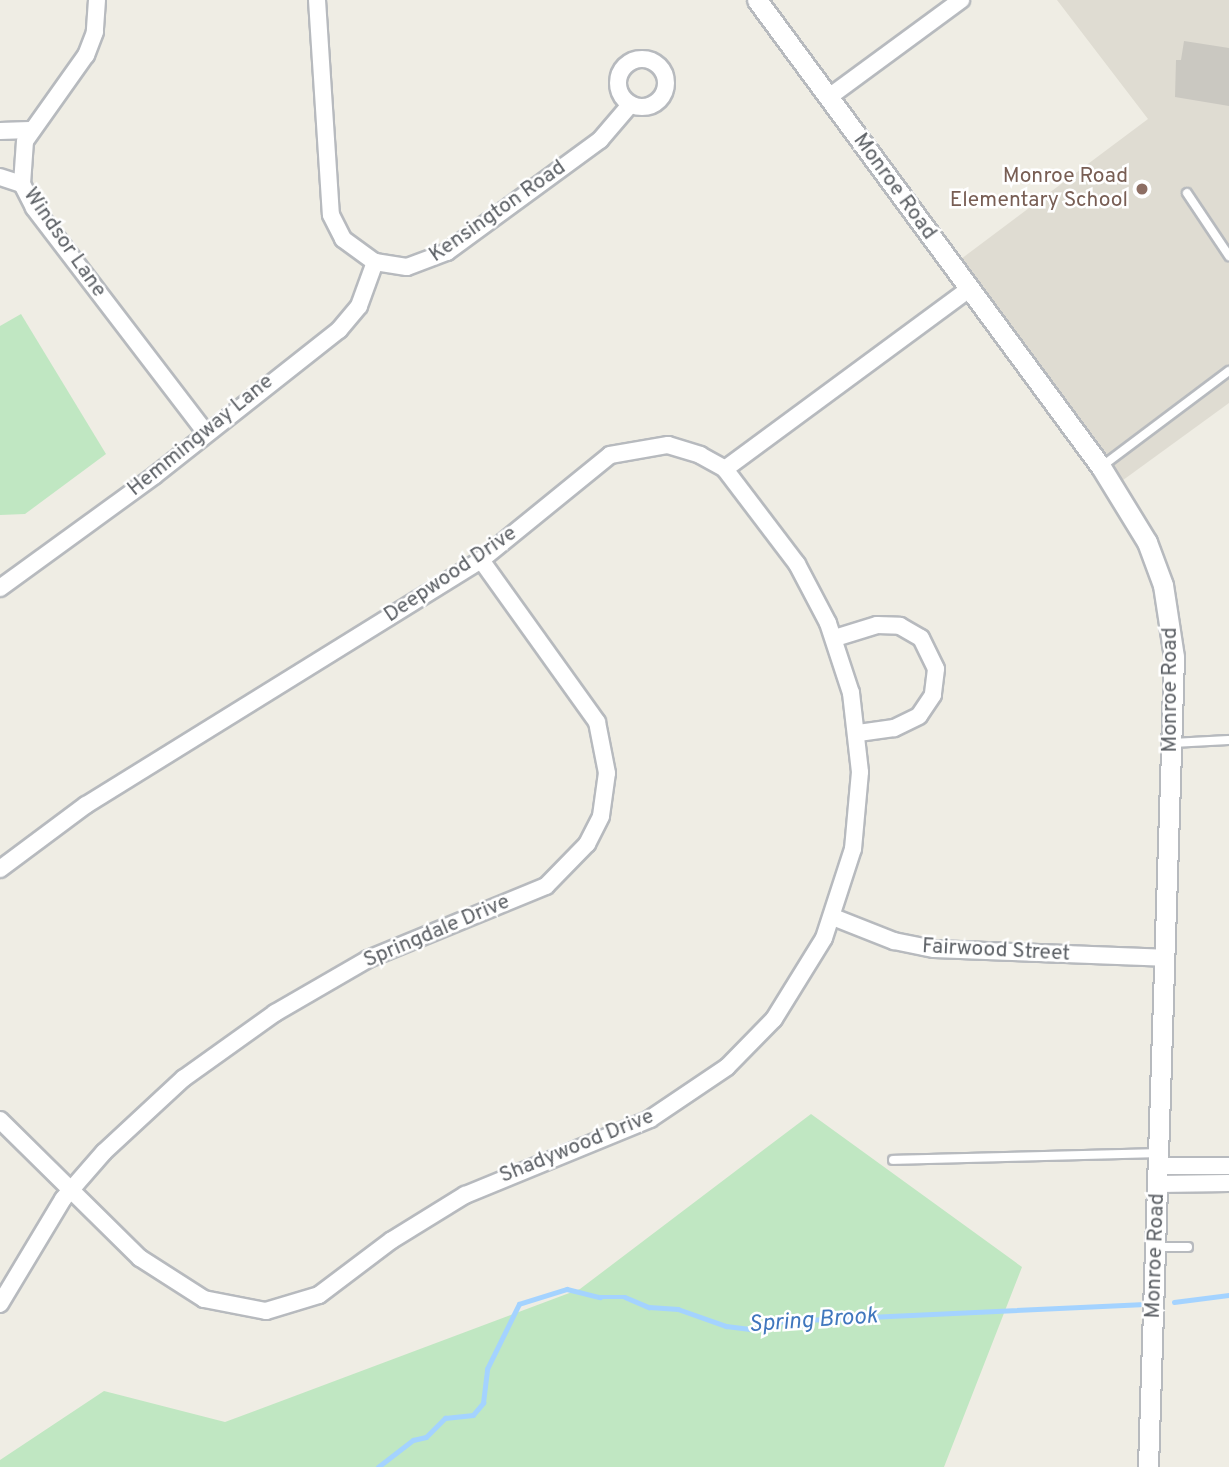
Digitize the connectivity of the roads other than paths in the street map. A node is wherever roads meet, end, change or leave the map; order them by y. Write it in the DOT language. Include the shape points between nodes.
graph roads {
  1 [pos="97,0"];
  2 [pos="317,0"];
  3 [pos="757,0"];
  4 [pos="959,1"];
  5 [pos="829,97"];
  6 [pos="630,104"];
  7 [pos="30,130"];
  8 [pos="0,131"];
  9 [pos="0,177"];
  10 [pos="22,184"];
  11 [pos="1187,193"];
  12 [pos="1229,256"];
  13 [pos="375,262"];
  14 [pos="968,290"];
  15 [pos="1229,370"];
  16 [pos="206,433"];
  17 [pos="1101,467"];
  18 [pos="725,469"];
  19 [pos="481,560"];
  20 [pos="0,589"];
  21 [pos="835,638"];
  22 [pos="858,733"];
  23 [pos="1229,740"];
  24 [pos="1172,743"];
  25 [pos="0,869"];
  26 [pos="833,917"];
  27 [pos="1164,958"];
  28 [pos="0,1120"];
  29 [pos="893,1160"];
  30 [pos="1229,1166"];
  31 [pos="1160,1168"];
  32 [pos="1229,1182"];
  33 [pos="72,1188"];
  34 [pos="1157,1247"];
  35 [pos="1188,1247"];
  36 [pos="0,1304"];
  37 [pos="1148,1467"];
  1 -- 7 [label="street, Windsor Lane" via="86,55"];
  2 -- 13 [label="street, Kensington Road" via="331,215 343,239"];
  3 -- 5 [label="street, Monroe Road"];
  4 -- 5 [label="street"];
  5 -- 14 [label="street, Monroe Road"];
  6 -- 13 [label="street, Kensington Road" via="600,139 447,252 407,267"];
  7 -- 8 [label="street"];
  7 -- 10 [label="street, Windsor Lane" via="22,156"];
  9 -- 10 [label="street"];
  10 -- 16 [label="street, Windsor Lane" via="34,208"];
  11 -- 12 [label="lane"];
  13 -- 16 [label="street, Hemmingway Lane" via="359,306 339,330"];
  14 -- 17 [label="street, Monroe Road"];
  14 -- 18 [label="street"];
  15 -- 17 [label="lane"];
  16 -- 20 [label="street, Hemmingway Lane"];
  17 -- 24 [label="street, Monroe Road" via="1147,542 1165,593 1174,657"];
  18 -- 19 [label="street, Deepwood Drive" via="668,445 610,456"];
  18 -- 21 [label="street, Shadywood Drive" via="797,564"];
  19 -- 25 [label="street, Deepwood Drive" via="86,805"];
  19 -- 33 [label="street, Springdale Drive" via="597,722 607,773 601,816 587,844 546,886 396,946 265,1020 155,1103"];
  21 -- 22 [label="street, Shadywood Drive"];
  21 -- 22 [label="street" via="877,625 900,626 920,638 936,669 933,695 919,716 894,728"];
  22 -- 26 [label="street, Shadywood Drive" via="857,825"];
  23 -- 24 [label="lane"];
  24 -- 27 [label="street, Monroe Road"];
  26 -- 27 [label="street, Fairwood Street" via="894,941 934,949"];
  26 -- 33 [label="street, Shadywood Drive" via="813,961 774,1018 698,1089 629,1129 541,1160 466,1195 304,1303 250,1311 204,1299 128,1247"];
  27 -- 31 [label="street, Monroe Road"];
  28 -- 33 [label="street"];
  29 -- 31 [label="lane"];
  30 -- 31 [label="street"];
  31 -- 32 [label="street"];
  31 -- 34 [label="street, Monroe Road"];
  33 -- 36 [label="street, Springdale Drive"];
  34 -- 35 [label="lane"];
  34 -- 37 [label="street, Monroe Road"];
}
